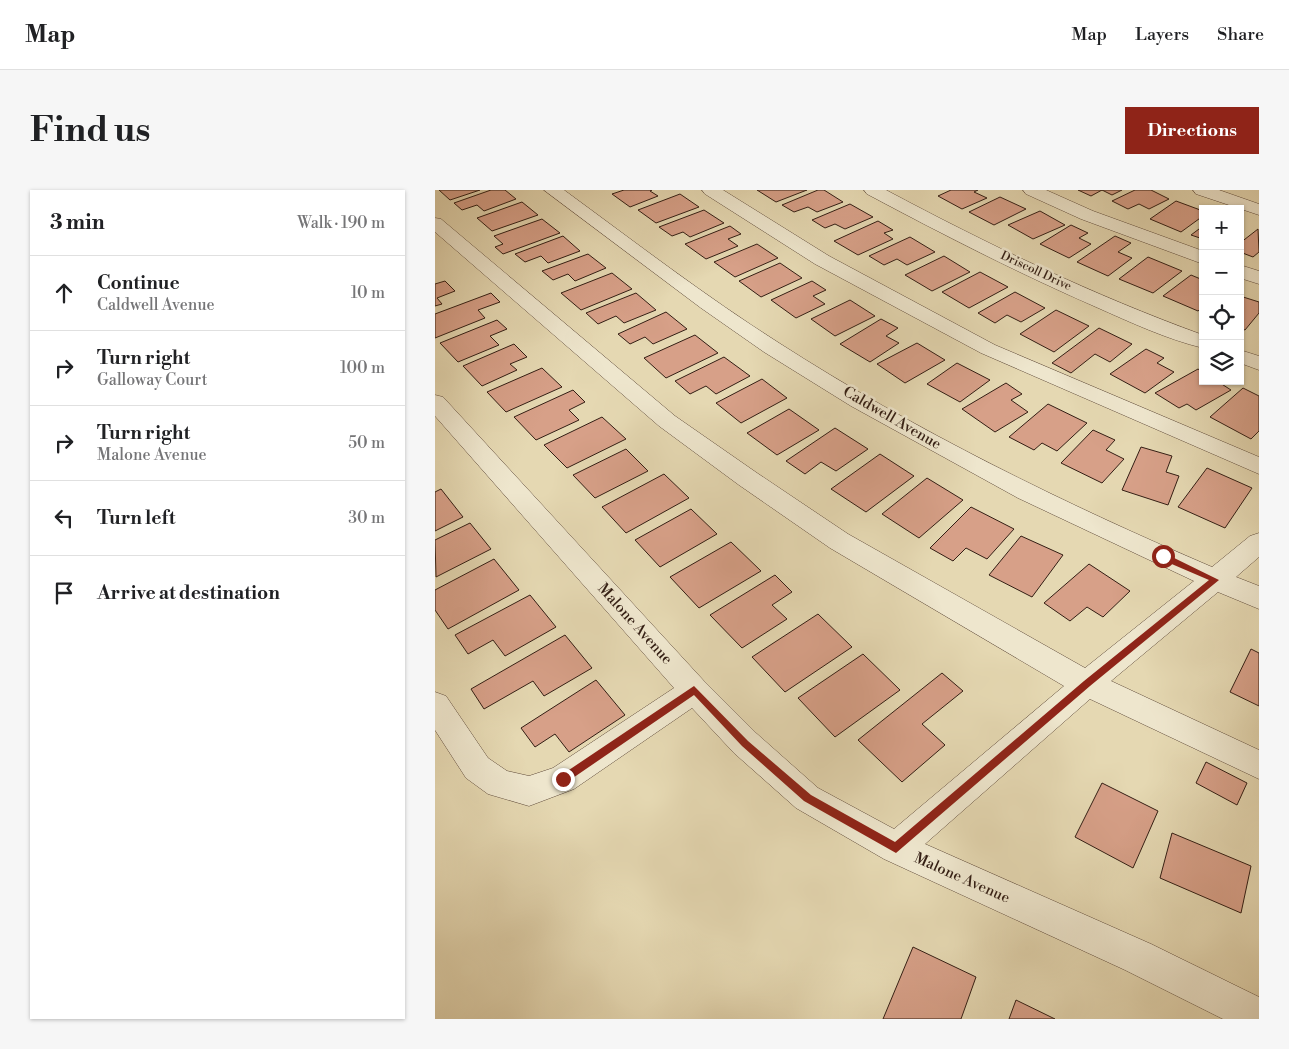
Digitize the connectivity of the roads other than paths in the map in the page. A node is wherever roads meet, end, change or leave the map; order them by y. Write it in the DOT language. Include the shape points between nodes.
graph roads {
  1 [pos="553,190"];
  2 [pos="711,190"];
  3 [pos="873,190"];
  4 [pos="1032,190"];
  5 [pos="1202,190"];
  6 [pos="1259,210"];
  7 [pos="435,223"];
  8 [pos="1199,257"];
  9 [pos="1244,272"];
  10 [pos="1259,278"];
  11 [pos="1199,340"];
  12 [pos="1244,357"];
  13 [pos="1259,362"];
  14 [pos="435,402"];
  15 [pos="1259,466"];
  16 [pos="1259,543"];
  17 [pos="1215,580"];
  18 [pos="1259,598"];
  19 [pos="1087,684"];
  20 [pos="694,690"];
  21 [pos="435,705"];
  22 [pos="1259,765"];
  23 [pos="896,848"];
  24 [pos="1259,1017"];
  1 -- 17 [label="street, Caldwell Avenue" via="803,367 923,438 1073,514"];
  2 -- 15 [label="street" via="823,260 988,349"];
  3 -- 11 [label="street, Driscoll Drive" via="1003,257"];
  4 -- 8 [label="street" via="1087,215"];
  5 -- 6 [label="street"];
  7 -- 19 [label="street" via="667,421 748,479 839,540"];
  9 -- 10 [label="street"];
  12 -- 13 [label="street"];
  14 -- 20 [label="street, Malone Avenue"];
  16 -- 17 [label="street"];
  17 -- 18 [label="street, Caldwell Avenue"];
  17 -- 19 [label="street"];
  19 -- 22 [label="street"];
  19 -- 23 [label="street"];
  20 -- 21 [label="street" via="563,779 529,791 499,784 477,768"];
  20 -- 23 [label="street, Malone Avenue" via="745,743 807,798"];
  23 -- 24 [label="street, Malone Avenue"];
}
